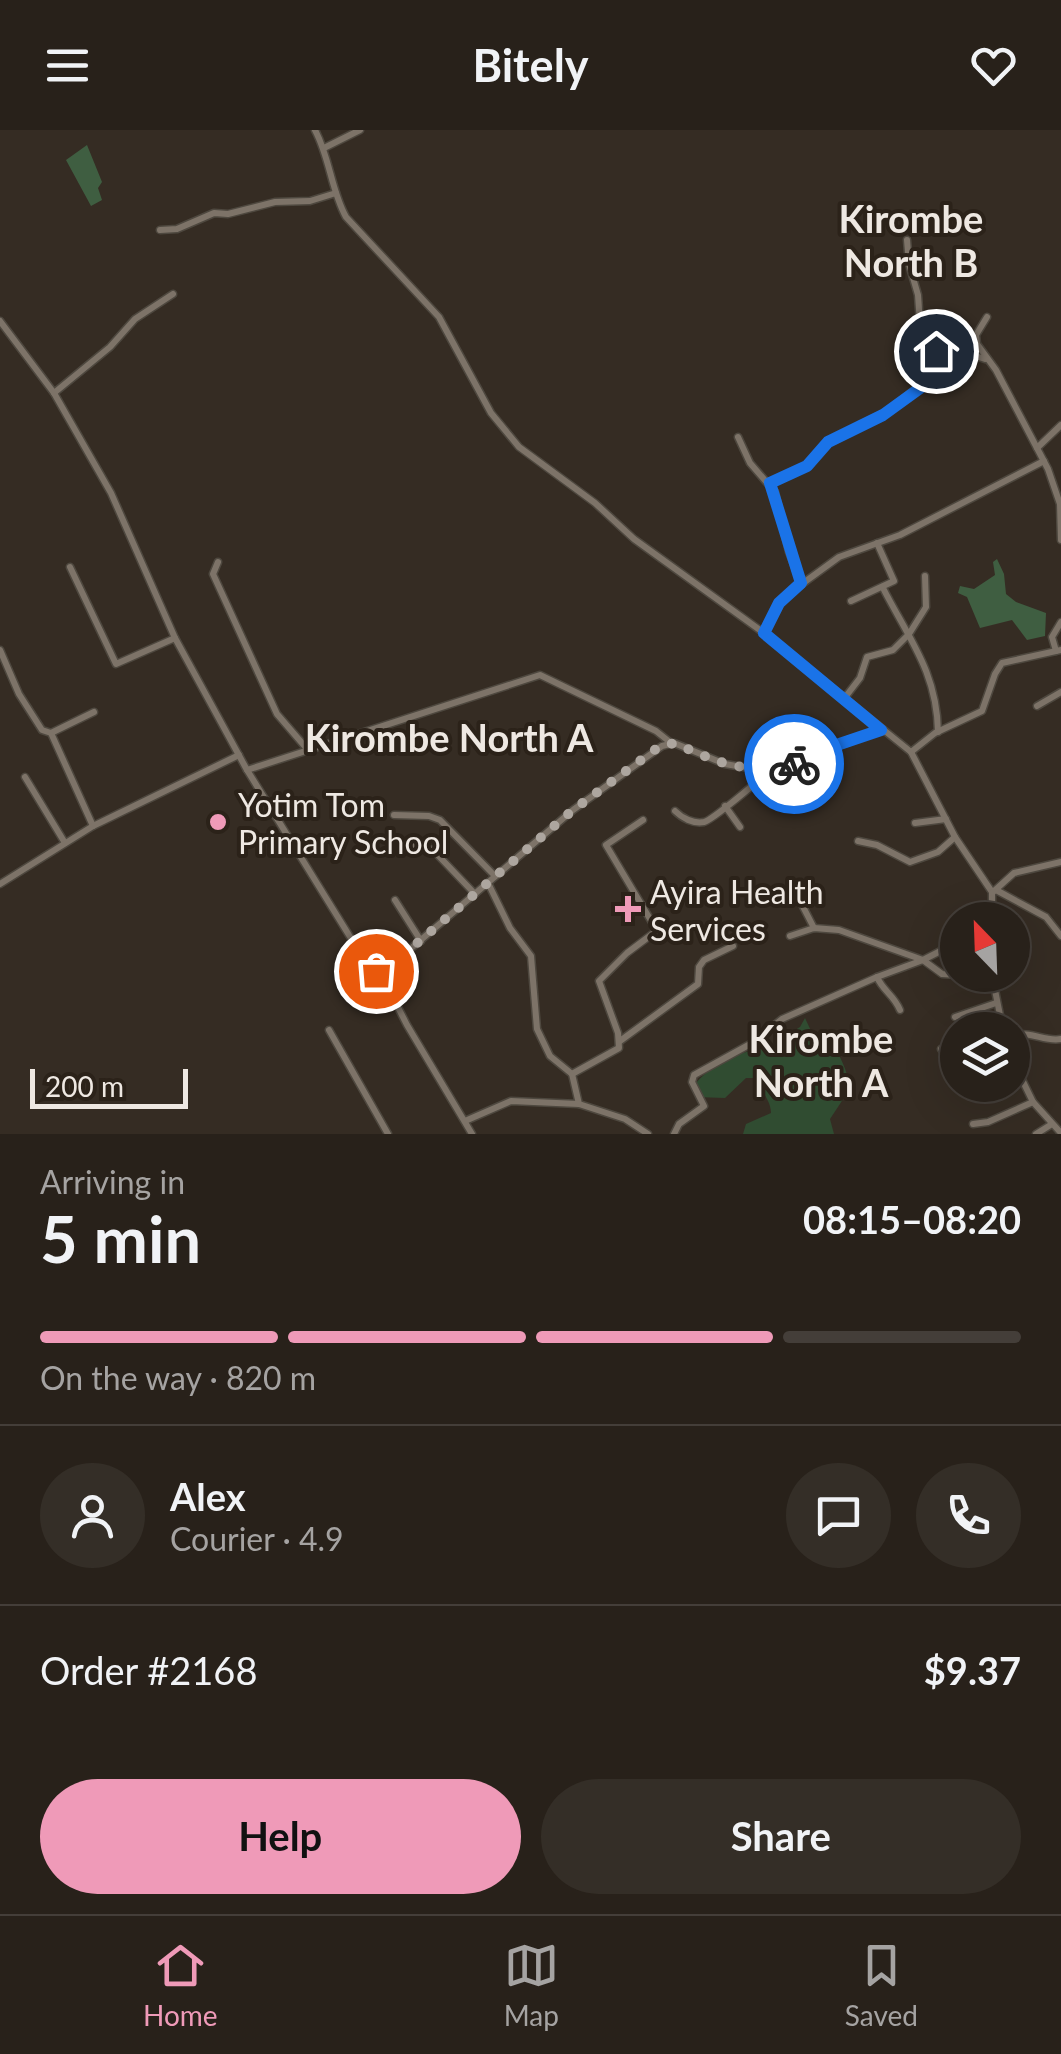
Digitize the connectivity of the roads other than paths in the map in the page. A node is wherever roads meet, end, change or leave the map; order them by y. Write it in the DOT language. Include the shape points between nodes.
graph roads {
  1 [pos="315,130"];
  2 [pos="360,130"];
  3 [pos="324,148"];
  4 [pos="336,193"];
  5 [pos="160,230"];
  6 [pos="906,240"];
  7 [pos="173,294"];
  8 [pos="987,317"];
  9 [pos="0,321"];
  10 [pos="928,353"];
  11 [pos="986,359"];
  12 [pos="54,393"];
  13 [pos="1061,425"];
  14 [pos="738,436"];
  15 [pos="1037,448"];
  16 [pos="1044,461"];
  17 [pos="770,483"];
  18 [pos="1061,540"];
  19 [pos="877,543"];
  20 [pos="218,562"];
  21 [pos="70,567"];
  22 [pos="926,576"];
  23 [pos="801,583"];
  24 [pos="883,588"];
  25 [pos="851,601"];
  26 [pos="1061,622"];
  27 [pos="764,633"];
  28 [pos="909,634"];
  29 [pos="175,638"];
  30 [pos="0,650"];
  31 [pos="1058,650"];
  32 [pos="1061,692"];
  33 [pos="843,700"];
  34 [pos="1037,706"];
  35 [pos="94,712"];
  36 [pos="881,730"];
  37 [pos="938,732"];
  38 [pos="51,733"];
  39 [pos="671,743"];
  40 [pos="308,750"];
  41 [pos="911,752"];
  42 [pos="240,755"];
  43 [pos="248,770"];
  44 [pos="766,772"];
  45 [pos="25,777"];
  46 [pos="725,806"];
  47 [pos="674,812"];
  48 [pos="394,815"];
  49 [pos="946,819"];
  50 [pos="643,820"];
  51 [pos="914,822"];
  52 [pos="93,826"];
  53 [pos="740,827"];
  54 [pos="956,837"];
  55 [pos="858,841"];
  56 [pos="65,843"];
  57 [pos="406,846"];
  58 [pos="1061,862"];
  59 [pos="495,876"];
  60 [pos="488,882"];
  61 [pos="0,884"];
  62 [pos="994,891"];
  63 [pos="475,894"];
  64 [pos="797,895"];
  65 [pos="394,900"];
  66 [pos="993,902"];
  67 [pos="814,928"];
  68 [pos="790,936"];
  69 [pos="1061,936"];
  70 [pos="422,942"];
  71 [pos="733,946"];
  72 [pos="940,951"];
  73 [pos="923,960"];
  74 [pos="940,973"];
  75 [pos="381,974"];
  76 [pos="876,977"];
  77 [pos="994,992"];
  78 [pos="996,1003"];
  79 [pos="900,1010"];
  80 [pos="970,1012"];
  81 [pos="998,1012"];
  82 [pos="329,1030"];
  83 [pos="1030,1033"];
  84 [pos="1061,1039"];
  85 [pos="620,1041"];
  86 [pos="572,1074"];
  87 [pos="1030,1096"];
  88 [pos="1033,1102"];
  89 [pos="580,1104"];
  90 [pos="465,1121"];
  91 [pos="973,1124"];
  92 [pos="1052,1124"];
  93 [pos="1061,1133"];
  94 [pos="388,1134"];
  95 [pos="472,1134"];
  96 [pos="648,1134"];
  97 [pos="674,1134"];
  98 [pos="1036,1134"];
  1 -- 3 [label="street"];
  2 -- 3 [label="street"];
  3 -- 4 [label="street"];
  4 -- 5 [label="street" via="214,213"];
  4 -- 27 [label="street" via="356,230 439,317 508,435 634,539"];
  6 -- 10 [label="street"];
  7 -- 12 [label="street" via="135,318 110,348"];
  8 -- 11 [label="street" via="976,340"];
  9 -- 12 [label="street"];
  10 -- 11 [label="street" via="952,348"];
  10 -- 17 [label="street" via="923,386 828,442 807,466"];
  11 -- 15 [label="street"];
  12 -- 29 [label="street" via="125,521"];
  13 -- 15 [label="street"];
  14 -- 17 [label="street" via="750,463"];
  15 -- 16 [label="street"];
  16 -- 18 [label="street" via="1060,504"];
  16 -- 19 [label="street"];
  17 -- 23 [label="street"];
  19 -- 23 [label="street" via="847,553"];
  19 -- 24 [label="street" via="894,574"];
  20 -- 40 [label="street" via="213,574 277,714"];
  21 -- 29 [label="street" via="116,664"];
  22 -- 28 [label="street" via="926,607"];
  23 -- 27 [label="street" via="779,603"];
  24 -- 25 [label="street"];
  24 -- 28 [label="street"];
  26 -- 31 [label="street" via="1052,638"];
  27 -- 33 [label="street"];
  28 -- 33 [label="street" via="893,650 867,656"];
  28 -- 37 [label="street" via="936,701"];
  29 -- 42 [label="street"];
  30 -- 38 [label="street" via="31,714"];
  31 -- 37 [label="street" via="1006,661 982,712"];
  32 -- 34 [label="street"];
  33 -- 36 [label="street"];
  35 -- 38 [label="street"];
  36 -- 41 [label="street"];
  36 -- 44 [label="street"];
  37 -- 41 [label="street"];
  38 -- 52 [label="street"];
  39 -- 40 [label="street" via="540,675"];
  39 -- 44 [label="street"];
  39 -- 59 [label="street" via="588,798"];
  40 -- 43 [label="street"];
  41 -- 49 [label="street"];
  42 -- 43 [label="street"];
  42 -- 52 [label="street"];
  43 -- 75 [label="street" via="352,940"];
  44 -- 46 [label="street"];
  45 -- 56 [label="street"];
  46 -- 47 [label="street" via="699,822"];
  46 -- 53 [label="street"];
  48 -- 59 [label="street" via="440,820"];
  49 -- 51 [label="street"];
  49 -- 54 [label="street"];
  50 -- 85 [label="street" via="606,844 656,930 598,981"];
  52 -- 56 [label="street"];
  54 -- 55 [label="street" via="910,862"];
  54 -- 62 [label="street"];
  56 -- 61 [label="street"];
  57 -- 63 [label="street" via="438,853"];
  58 -- 62 [label="street" via="1014,873"];
  59 -- 60 [label="street"];
  60 -- 63 [label="street"];
  60 -- 86 [label="street" via="532,956 540,1038"];
  62 -- 66 [label="street"];
  62 -- 69 [label="street" via="1046,917"];
  63 -- 70 [label="street"];
  64 -- 67 [label="street"];
  65 -- 70 [label="street"];
  67 -- 68 [label="street"];
  67 -- 73 [label="street" via="840,930"];
  70 -- 75 [label="street"];
  71 -- 85 [label="street" via="704,960 698,984"];
  72 -- 73 [label="street"];
  73 -- 74 [label="street"];
  73 -- 76 [label="street"];
  75 -- 90 [label="street"];
  76 -- 79 [label="street"];
  76 -- 97 [label="street" via="782,1020 694,1076 704,1106"];
  77 -- 78 [label="street"];
  78 -- 80 [label="street"];
  78 -- 81 [label="street"];
  82 -- 94 [label="street"];
  83 -- 84 [label="street"];
  85 -- 86 [label="street" via="614,1054"];
  86 -- 89 [label="street"];
  87 -- 88 [label="street"];
  88 -- 91 [label="street"];
  88 -- 92 [label="street"];
  89 -- 90 [label="street" via="512,1102"];
  89 -- 96 [label="street"];
  90 -- 95 [label="street"];
  92 -- 93 [label="street"];
  92 -- 98 [label="street"];
}
